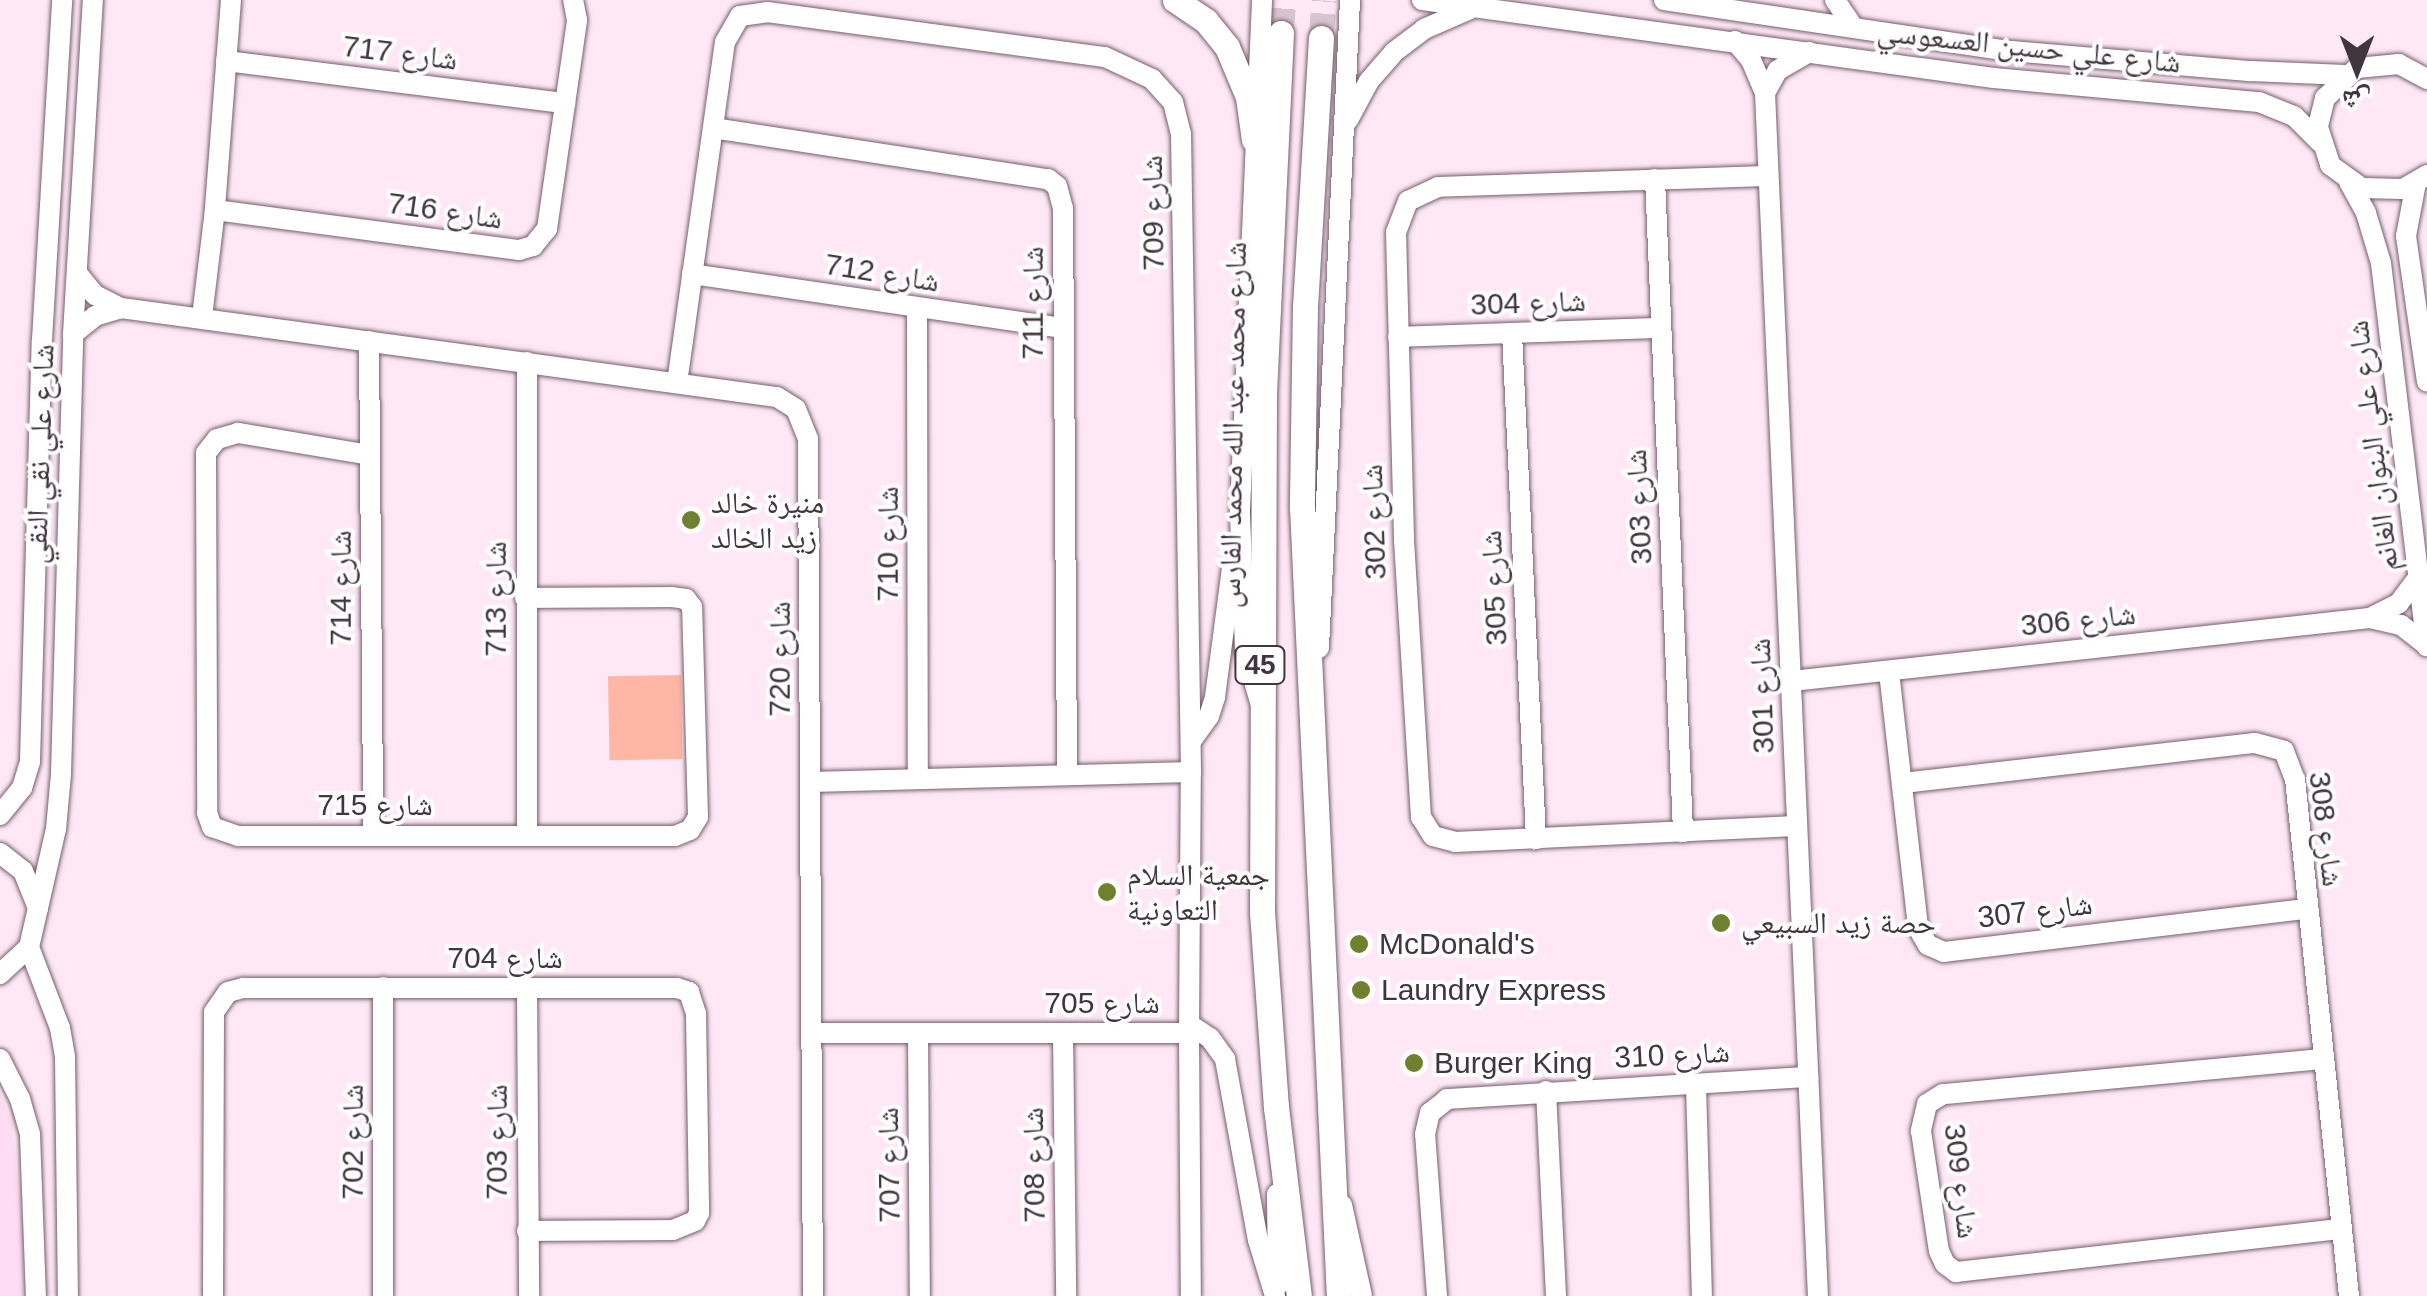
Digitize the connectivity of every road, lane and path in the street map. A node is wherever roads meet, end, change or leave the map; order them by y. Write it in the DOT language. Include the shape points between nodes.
graph roads {
  1 [pos="62,0"];
  2 [pos="93,0"];
  3 [pos="231,0"];
  4 [pos="573,0"];
  5 [pos="1176,0"];
  6 [pos="1262,0"];
  7 [pos="1350,0"];
  8 [pos="1422,0"];
  9 [pos="1664,0"];
  10 [pos="1810,0"];
  11 [pos="1835,0"];
  12 [pos="1476,7"];
  13 [pos="1788,18"];
  14 [pos="1853,27"];
  15 [pos="1281,33"];
  16 [pos="1321,38"];
  17 [pos="1735,41"];
  18 [pos="1811,51"];
  19 [pos="226,61"];
  20 [pos="2345,75"];
  21 [pos="2427,79"];
  22 [pos="1766,93"];
  23 [pos="566,103"];
  24 [pos="713,128"];
  25 [pos="1344,131"];
  26 [pos="1254,140"];
  27 [pos="2320,142"];
  28 [pos="1766,176"];
  29 [pos="1655,179"];
  30 [pos="2422,179"];
  31 [pos="2349,182"];
  32 [pos="215,210"];
  33 [pos="77,272"];
  34 [pos="692,274"];
  35 [pos="121,308"];
  36 [pos="918,309"];
  37 [pos="202,318"];
  38 [pos="1062,328"];
  39 [pos="1660,328"];
  40 [pos="1512,333"];
  41 [pos="73,334"];
  42 [pos="1398,337"];
  43 [pos="369,342"];
  44 [pos="528,362"];
  45 [pos="2427,381"];
  46 [pos="677,383"];
  47 [pos="370,455"];
  48 [pos="1240,511"];
  49 [pos="2419,576"];
  50 [pos="525,598"];
  51 [pos="2370,618"];
  52 [pos="2427,646"];
  53 [pos="1889,672"];
  54 [pos="1792,681"];
  55 [pos="1260,702"];
  56 [pos="1310,709"];
  57 [pos="1191,740"];
  58 [pos="1067,772"];
  59 [pos="1191,772"];
  60 [pos="918,778"];
  61 [pos="811,782"];
  62 [pos="1903,783"];
  63 [pos="0,815"];
  64 [pos="1796,826"];
  65 [pos="1684,832"];
  66 [pos="372,835"];
  67 [pos="527,836"];
  68 [pos="1536,839"];
  69 [pos="0,853"];
  70 [pos="38,908"];
  71 [pos="2306,908"];
  72 [pos="30,947"];
  73 [pos="0,974"];
  74 [pos="384,988"];
  75 [pos="528,988"];
  76 [pos="1189,1028"];
  77 [pos="812,1033"];
  78 [pos="918,1033"];
  79 [pos="1063,1033"];
  80 [pos="1189,1058"];
  81 [pos="1224,1059"];
  82 [pos="2322,1059"];
  83 [pos="0,1060"];
  84 [pos="1808,1077"];
  85 [pos="1696,1084"];
  86 [pos="1546,1091"];
  87 [pos="1276,1107"];
  88 [pos="1330,1173"];
  89 [pos="2340,1229"];
  90 [pos="528,1231"];
  91 [pos="36,1296"];
  92 [pos="68,1296"];
  93 [pos="213,1296"];
  94 [pos="382,1296"];
  95 [pos="529,1296"];
  96 [pos="814,1296"];
  97 [pos="920,1296"];
  98 [pos="1066,1296"];
  99 [pos="1192,1296"];
  100 [pos="1277,1296"];
  101 [pos="1299,1296"];
  102 [pos="1339,1296"];
  103 [pos="1362,1296"];
  104 [pos="1437,1296"];
  105 [pos="1556,1296"];
  106 [pos="1702,1296"];
  107 [pos="1818,1296"];
  108 [pos="2349,1296"];
  1 -- 63 [label="street, شارع علي نقي النقي" via="42,340 30,761 22,788"];
  2 -- 33 [label="street, شارع علي نقي النقي"];
  3 -- 19 [label="street"];
  4 -- 23 [label="street, شارع 716" via="578,20"];
  5 -- 26 [label="main road" via="1227,47 1248,97"];
  6 -- 26 [label="street"];
  7 -- 25 [label="street"];
  8 -- 12 [label="street, شارع علي حسين العسعوسي"];
  9 -- 13 [label="street, شارع علي حسين العسعوسي"];
  10 -- 13 [label="street"];
  11 -- 14 [label="street"];
  12 -- 17 [label="street, شارع علي حسين العسعوسي"];
  12 -- 25 [label="street" via="1424,29 1394,52 1358,97"];
  13 -- 14 [label="street, شارع علي حسين العسعوسي"];
  14 -- 20 [label="street, شارع علي حسين العسعوسي" via="2059,56"];
  15 -- 55 [label="main road, شارع محمد عبد الله محمد الفارس / 45" via="1264,395"];
  16 -- 56 [label="main road, 45" via="1302,417"];
  17 -- 18 [label="street, شارع علي حسين العسعوسي"];
  17 -- 22 [label="street, شارع 301"];
  18 -- 22 [label="street" via="1788,62"];
  18 -- 27 [label="street, شارع علي حسين العسعوسي" via="1994,78 2259,102 2294,116"];
  19 -- 23 [label="street, شارع 717"];
  19 -- 32 [label="street"];
  20 -- 21 [label="street, شارع علي حسين العسعوسي" via="2384,62"];
  20 -- 27 [label="street" via="2325,98"];
  22 -- 28 [label="street, شارع 301"];
  23 -- 32 [label="street, شارع 716" via="547,230 526,249"];
  24 -- 34 [label="street, شارع 709"];
  24 -- 38 [label="street, شارع 711" via="1048,179 1062,196"];
  24 -- 57 [label="street, شارع 709" via="730,28 752,12 1105,57 1152,79 1173,102 1181,134"];
  25 -- 56 [label="street" via="1318,671"];
  26 -- 48 [label="street"];
  27 -- 31 [label="street, شارع علي حسين العسعوسي" via="2330,165"];
  28 -- 29 [label="street, شارع 302"];
  28 -- 54 [label="street, شارع 301"];
  29 -- 39 [label="street, شارع 303"];
  29 -- 42 [label="street, شارع 302" via="1438,187 1414,196 1397,224"];
  30 -- 31 [label="street" via="2375,192"];
  30 -- 45 [label="street, شارع علي البنوان الغانم" via="2406,236"];
  31 -- 49 [label="street, شارع علي البنوان الغانم" via="2380,263"];
  32 -- 37 [label="street"];
  33 -- 35 [label="street" via="96,295"];
  33 -- 41 [label="street, شارع علي نقي النقي"];
  34 -- 36 [label="street, شارع 712"];
  34 -- 46 [label="street, شارع 709"];
  35 -- 37 [label="street, شارع 720"];
  35 -- 41 [label="street" via="95,316"];
  36 -- 38 [label="street, شارع 712"];
  36 -- 60 [label="street, شارع 710"];
  37 -- 43 [label="street, شارع 720"];
  38 -- 58 [label="street, شارع 711"];
  39 -- 40 [label="street, شارع 304"];
  39 -- 65 [label="street, شارع 303"];
  40 -- 42 [label="street, شارع 304"];
  40 -- 68 [label="street, شارع 305"];
  41 -- 70 [label="street, شارع علي نقي النقي" via="60,788"];
  42 -- 68 [label="street, شارع 302" via="1422,818 1444,842"];
  43 -- 44 [label="street, شارع 720"];
  43 -- 47 [label="street, شارع 714"];
  44 -- 46 [label="street, شارع 720"];
  44 -- 50 [label="street, شارع 713"];
  46 -- 61 [label="street, شارع 720" via="777,397 806,424"];
  47 -- 66 [label="street, شارع 714"];
  47 -- 66 [label="street, شارع 715" via="238,434 217,439 206,454 207,813 212,827 238,836"];
  48 -- 55 [label="street" via="1244,650"];
  48 -- 57 [label="street" via="1214,698"];
  49 -- 51 [label="street, شارع 306" via="2400,603"];
  49 -- 52 [label="street, شارع علي البنوان الغانم"];
  50 -- 67 [label="street, شارع 713"];
  50 -- 67 [label="street, شارع 715" via="686,599 694,622 698,817 675,836"];
  51 -- 52 [label="street, شارع 306" via="2402,625"];
  51 -- 53 [label="street, شارع 306"];
  53 -- 54 [label="street, شارع 306"];
  53 -- 62 [label="street, شارع 307"];
  54 -- 64 [label="street, شارع 301"];
  55 -- 87 [label="main road, شارع محمد عبد الله محمد الفارس / 45" via="1262,912"];
  56 -- 88 [label="main road, 45"];
  57 -- 59 [label="street, شارع 709"];
  58 -- 59 [label="street"];
  58 -- 60 [label="street"];
  59 -- 76 [label="street, شارع 709"];
  60 -- 61 [label="street"];
  61 -- 77 [label="street, شارع 720"];
  62 -- 71 [label="street, شارع 308" via="2254,743 2284,752 2295,780"];
  62 -- 71 [label="street, شارع 307" via="1918,928 1928,945 1944,952"];
  64 -- 65 [label="street, شارع 302"];
  64 -- 84 [label="street, شارع 301"];
  65 -- 68 [label="street, شارع 302"];
  66 -- 67 [label="street, شارع 715"];
  69 -- 70 [label="street" via="23,871"];
  70 -- 72 [label="street, شارع علي نقي النقي"];
  71 -- 82 [label="street, شارع 308"];
  72 -- 73 [label="street"];
  72 -- 92 [label="street" via="65,1056"];
  74 -- 75 [label="street, شارع 704"];
  74 -- 93 [label="street, شارع 704" via="243,988 219,1000"];
  74 -- 94 [label="street, شارع 702"];
  75 -- 90 [label="street, شارع 703"];
  75 -- 90 [label="street, شارع 704" via="689,992 696,1014 699,1212 686,1228 673,1230"];
  76 -- 79 [label="street, شارع 705"];
  76 -- 80 [label="street, شارع 705"];
  76 -- 81 [label="street" via="1210,1038"];
  77 -- 78 [label="street, شارع 705"];
  77 -- 96 [label="street, شارع 720"];
  78 -- 79 [label="street, شارع 705"];
  78 -- 97 [label="street, شارع 707"];
  79 -- 98 [label="street, شارع 708"];
  80 -- 81 [label="street"];
  80 -- 99 [label="street, شارع 705"];
  81 -- 100 [label="street" via="1258,1240"];
  82 -- 89 [label="street, شارع 308"];
  82 -- 89 [label="street, شارع 309" via="1943,1094 1928,1104 1922,1131 1939,1251 1956,1272"];
  83 -- 91 [label="street" via="30,1135"];
  84 -- 85 [label="street, شارع 310"];
  84 -- 107 [label="street, شارع 301"];
  85 -- 86 [label="street, شارع 310"];
  85 -- 106 [label="street"];
  86 -- 104 [label="street, شارع 310" via="1458,1096 1430,1113 1425,1134"];
  86 -- 105 [label="street"];
  87 -- 100 [label="street"];
  87 -- 101 [label="main road, شارع محمد عبد الله محمد الفارس / 45"];
  88 -- 102 [label="main road, 45"];
  88 -- 103 [label="street"];
  89 -- 108 [label="street, شارع 308"];
  90 -- 95 [label="street, شارع 703"];
}
